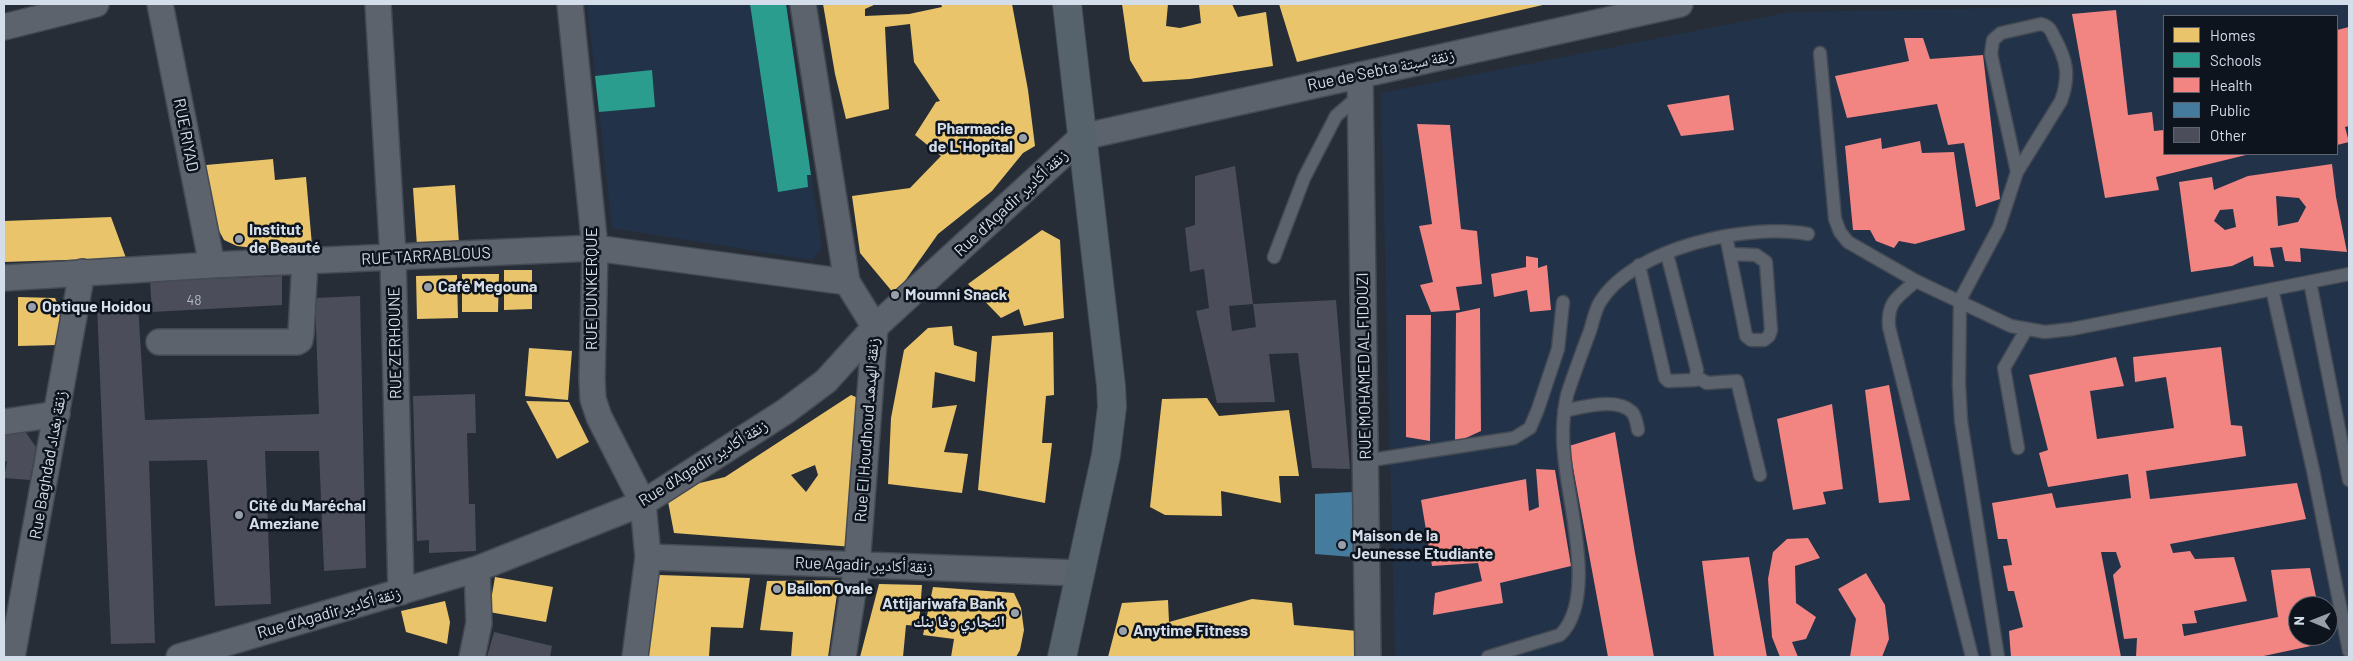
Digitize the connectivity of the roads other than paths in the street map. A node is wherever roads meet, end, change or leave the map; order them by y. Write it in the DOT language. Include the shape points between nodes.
graph roads {
  1 [pos="96,4"];
  2 [pos="160,4"];
  3 [pos="378,4"];
  4 [pos="570,4"];
  5 [pos="803,4"];
  6 [pos="1067,4"];
  7 [pos="1680,4"];
  8 [pos="1621,10"];
  9 [pos="4,27"];
  10 [pos="1820,53"];
  11 [pos="1360,85"];
  12 [pos="1082,137"];
  13 [pos="2017,172"];
  14 [pos="1808,234"];
  15 [pos="1726,236"];
  16 [pos="595,248"];
  17 [pos="1667,254"];
  18 [pos="1730,254"];
  19 [pos="393,257"];
  20 [pos="1274,258"];
  21 [pos="305,261"];
  22 [pos="212,265"];
  23 [pos="1639,265"];
  24 [pos="82,272"];
  25 [pos="2349,274"];
  26 [pos="4,278"];
  27 [pos="1916,281"];
  28 [pos="847,282"];
  29 [pos="2310,282"];
  30 [pos="2272,289"];
  31 [pos="1960,300"];
  32 [pos="1563,302"];
  33 [pos="876,327"];
  34 [pos="2026,330"];
  35 [pos="159,342"];
  36 [pos="1696,378"];
  37 [pos="1564,411"];
  38 [pos="57,414"];
  39 [pos="4,422"];
  40 [pos="1638,430"];
  41 [pos="2018,448"];
  42 [pos="1365,461"];
  43 [pos="1760,475"];
  44 [pos="2349,480"];
  45 [pos="643,503"];
  46 [pos="648,557"];
  47 [pos="857,565"];
  48 [pos="477,569"];
  49 [pos="1079,572"];
  50 [pos="401,592"];
  51 [pos="2349,651"];
  52 [pos="184,656"];
  53 [pos="12,657"];
  54 [pos="472,657"];
  55 [pos="635,657"];
  56 [pos="843,657"];
  57 [pos="1062,657"];
  58 [pos="1368,657"];
  59 [pos="1488,657"];
  60 [pos="1972,657"];
  61 [pos="1998,657"];
  1 -- 9 [label="street"];
  2 -- 22 [label="street, RUE RIYAD"];
  3 -- 19 [label="street, RUE ZERHOUNE"];
  4 -- 16 [label="street, RUE DUNKERQUE"];
  5 -- 28 [label="street, Rue El Houdhoud زنقة الهدهد"];
  6 -- 12 [label="main road"];
  7 -- 8 [label="street, Rue de Sebta زنقة سبتة"];
  8 -- 11 [label="street, Rue de Sebta زنقة سبتة"];
  10 -- 27 [label="lane" via="1835,219 1840,232 1848,242"];
  11 -- 12 [label="street, Rue de Sebta زنقة سبتة"];
  11 -- 20 [label="lane" via="1336,116 1304,178"];
  11 -- 42 [label="street, RUE MOHAMED AL FIDOUZI"];
  12 -- 33 [label="street, Rue d'Agadir زنقة أكادير"];
  12 -- 49 [label="main road" via="1112,407 1106,455"];
  13 -- 13 [label="lane" via="2065,90 2066,62 2050,29 2041,24 2000,33 1991,46 1992,66"];
  13 -- 31 [label="lane" via="1998,227"];
  14 -- 15 [label="lane" via="1751,231"];
  15 -- 17 [label="lane" via="1696,242"];
  15 -- 18 [label="lane"];
  16 -- 19 [label="street, RUE TARRABLOUS"];
  16 -- 28 [label="street, RUE TARRABLOUS"];
  16 -- 45 [label="street, RUE DUNKERQUE" via="593,399"];
  17 -- 23 [label="lane"];
  17 -- 36 [label="lane" via="1697,370"];
  18 -- 18 [label="lane" via="1746,336 1751,340 1764,340 1771,330 1766,262 1756,255"];
  19 -- 21 [label="street, RUE TARRABLOUS"];
  19 -- 50 [label="street, RUE ZERHOUNE"];
  21 -- 22 [label="street, RUE TARRABLOUS"];
  21 -- 35 [label="street" via="301,333 297,342"];
  22 -- 24 [label="street, RUE TARRABLOUS"];
  23 -- 36 [label="lane" via="1665,378 1668,381"];
  23 -- 37 [label="lane" via="1617,281 1600,303"];
  24 -- 26 [label="street, RUE TARRABLOUS"];
  24 -- 38 [label="street, Rue Baghdad زنقة بغداد"];
  25 -- 29 [label="lane"];
  27 -- 31 [label="lane"];
  27 -- 60 [label="lane" via="1893,301 1889,310 1889,327"];
  28 -- 33 [label="street, Rue El Houdhoud زنقة الهدهد"];
  29 -- 30 [label="lane"];
  29 -- 44 [label="lane"];
  30 -- 34 [label="lane" via="2072,329"];
  30 -- 51 [label="lane"];
  31 -- 34 [label="lane" via="2011,326"];
  31 -- 61 [label="lane" via="1961,421"];
  32 -- 42 [label="lane" via="1558,348 1530,428 1514,438"];
  33 -- 45 [label="street, Rue d'Agadir زنقة أكادير" via="826,381"];
  33 -- 47 [label="street, Rue El Houdhoud زنقة الهدهد"];
  34 -- 41 [label="lane" via="2004,368"];
  36 -- 43 [label="lane" via="1708,383 1737,381"];
  37 -- 40 [label="lane" via="1596,404 1623,407 1631,411"];
  37 -- 59 [label="lane" via="1564,453 1580,560 1574,614 1560,635"];
  38 -- 39 [label="street"];
  38 -- 53 [label="street, Rue Baghdad زنقة بغداد"];
  42 -- 58 [label="street, RUE MOHAMED AL FIDOUZI"];
  45 -- 46 [label="street"];
  45 -- 48 [label="street, Rue d'Agadir زنقة أكادير"];
  46 -- 47 [label="street, Rue Agadir زنقة أكادير"];
  46 -- 55 [label="street"];
  47 -- 49 [label="street, Rue Agadir زنقة أكادير"];
  47 -- 56 [label="street, Rue El Houdhoud زنقة الهدهد"];
  48 -- 50 [label="street, Rue d'Agadir زنقة أكادير"];
  48 -- 54 [label="street" via="479,624"];
  49 -- 57 [label="main road"];
  50 -- 52 [label="street, Rue d'Agadir زنقة أكادير"];
}
